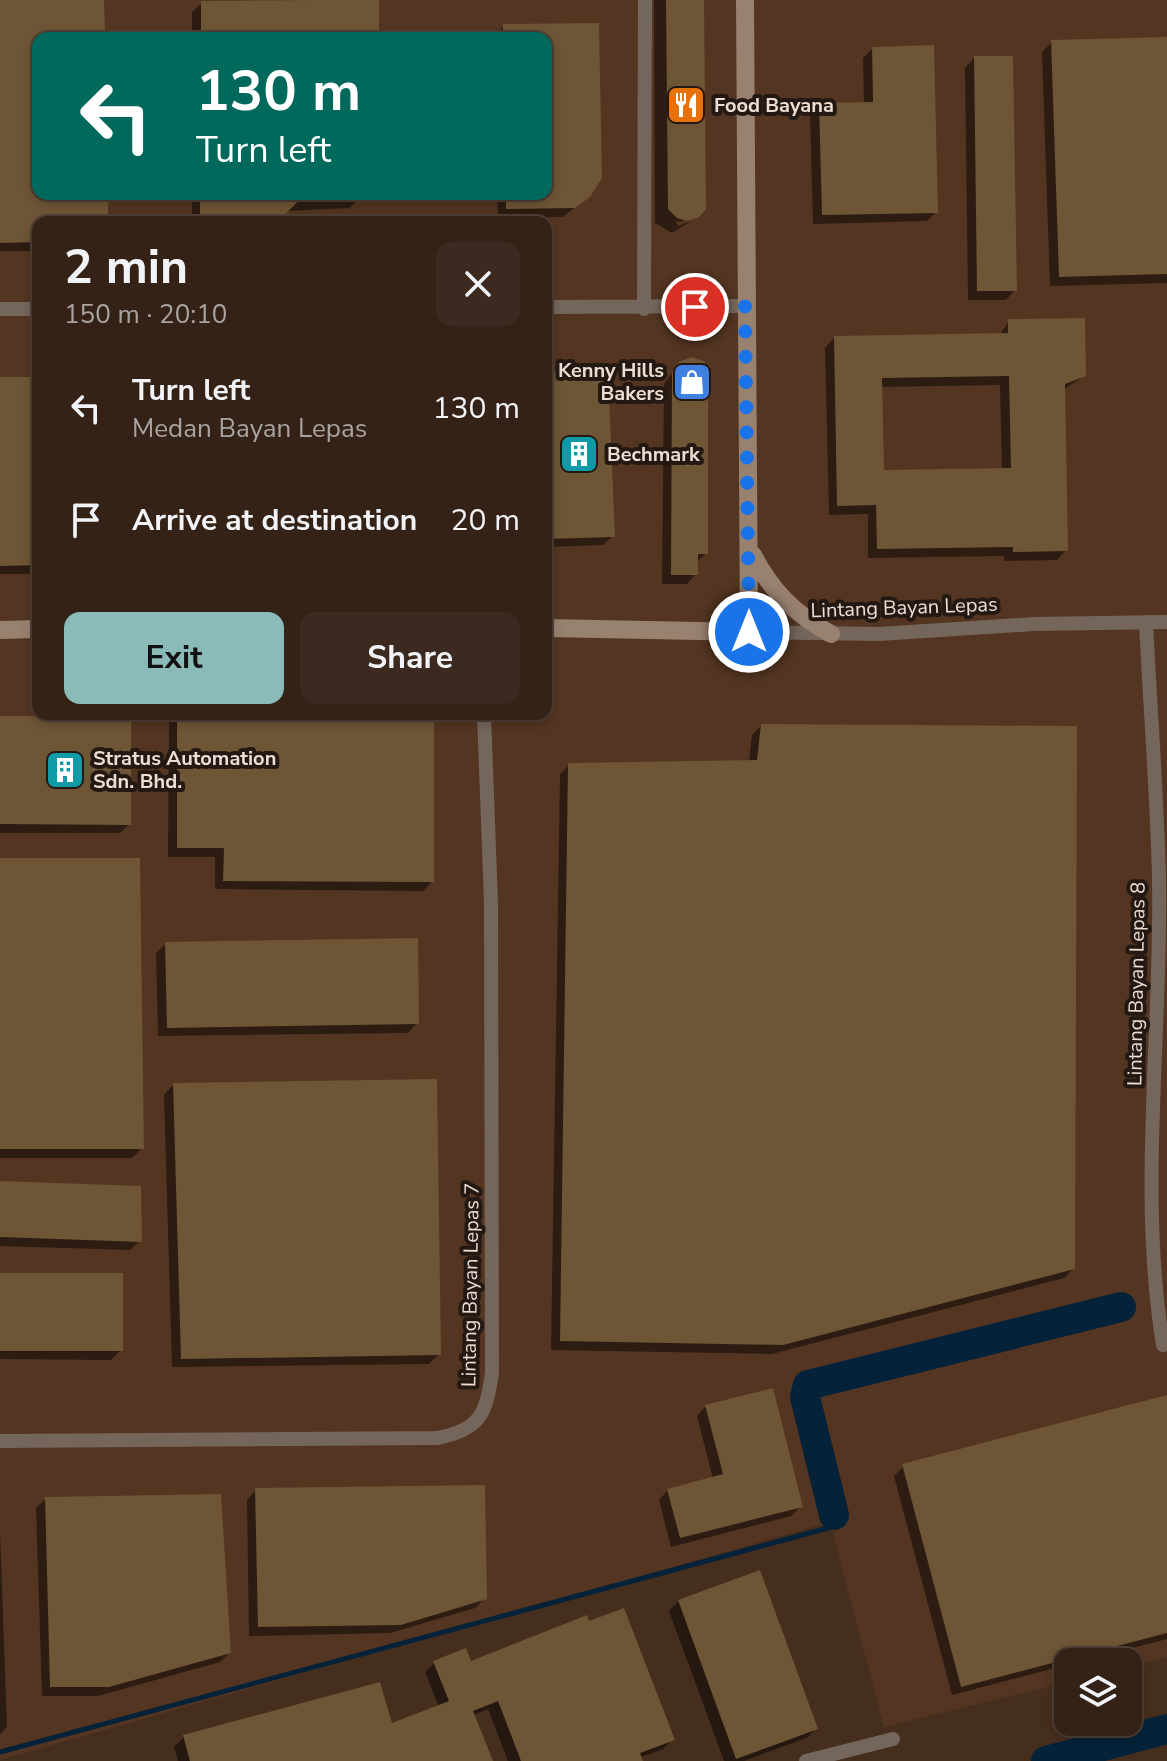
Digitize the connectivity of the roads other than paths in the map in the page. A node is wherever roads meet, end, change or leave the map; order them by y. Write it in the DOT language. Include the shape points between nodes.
graph roads {
  1 [pos="645,0"];
  2 [pos="745,0"];
  3 [pos="745,306"];
  4 [pos="552,307"];
  5 [pos="0,309"];
  6 [pos="32,309"];
  7 [pos="644,309"];
  8 [pos="750,549"];
  9 [pos="1146,622"];
  10 [pos="1167,622"];
  11 [pos="552,628"];
  12 [pos="32,629"];
  13 [pos="0,630"];
  14 [pos="749,632"];
  15 [pos="831,634"];
  16 [pos="484,720"];
  17 [pos="1163,1345"];
  18 [pos="0,1441"];
  19 [pos="893,1739"];
  20 [pos="806,1761"];
  1 -- 7 [label="street"];
  2 -- 3 [label="street"];
  3 -- 7 [label="street"];
  3 -- 8 [label="street"];
  4 -- 7 [label="street"];
  5 -- 6 [label="street"];
  8 -- 14 [label="street"];
  8 -- 15 [label="street" via="782,599"];
  9 -- 10 [label="street, Lintang Bayan Lepas"];
  9 -- 15 [label="street, Lintang Bayan Lepas"];
  9 -- 17 [label="street, Lintang Bayan Lepas 8" via="1159,878 1153,1284"];
  11 -- 14 [label="street, Lintang Bayan Lepas"];
  12 -- 13 [label="street"];
  14 -- 15 [label="street, Lintang Bayan Lepas"];
  16 -- 18 [label="street, Lintang Bayan Lepas 7" via="491,903 492,1373 487,1405 475,1423 461,1433 437,1438"];
  19 -- 20 [label="street"];
}
